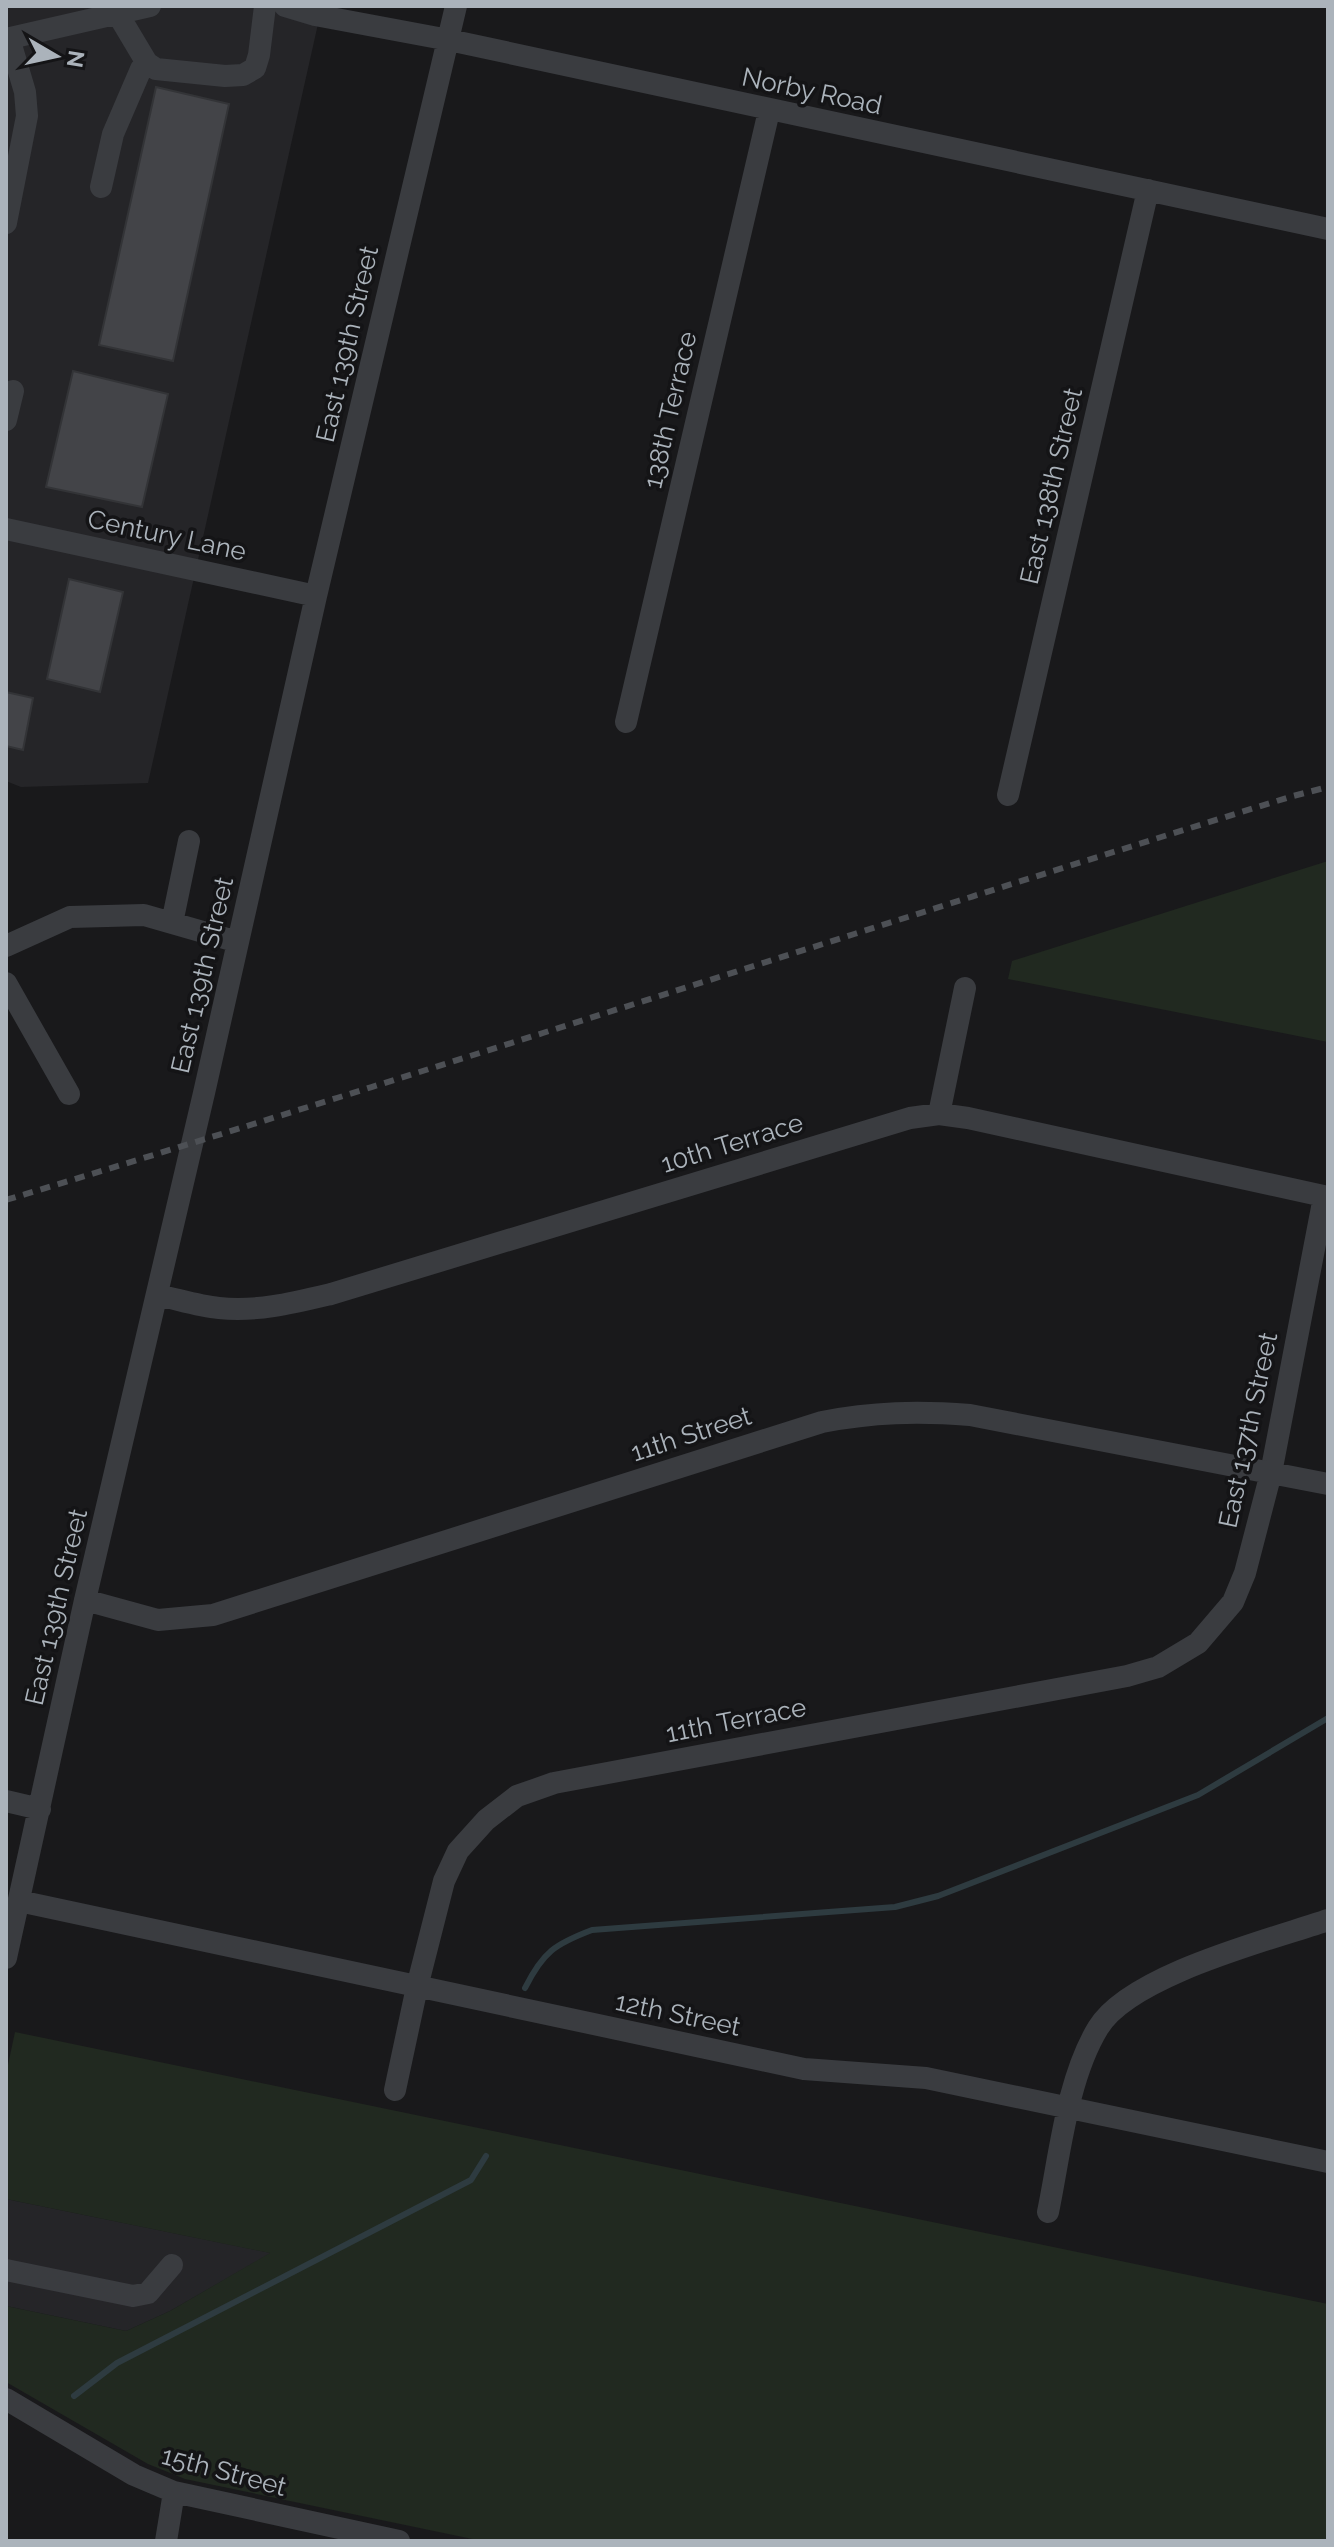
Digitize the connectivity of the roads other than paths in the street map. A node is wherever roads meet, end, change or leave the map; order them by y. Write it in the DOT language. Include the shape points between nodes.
graph roads {
  1 [pos="150,6"];
  2 [pos="265,6"];
  3 [pos="285,6"];
  4 [pos="456,6"];
  5 [pos="115,10"];
  6 [pos="7,39"];
  7 [pos="449,40"];
  8 [pos="147,63"];
  9 [pos="769,111"];
  10 [pos="101,187"];
  11 [pos="1148,190"];
  12 [pos="6,223"];
  13 [pos="1328,229"];
  14 [pos="13,391"];
  15 [pos="6,420"];
  16 [pos="6,529"];
  17 [pos="316,596"];
  18 [pos="626,722"];
  19 [pos="1008,795"];
  20 [pos="189,841"];
  21 [pos="172,923"];
  22 [pos="238,942"];
  23 [pos="6,946"];
  24 [pos="6,983"];
  25 [pos="965,988"];
  26 [pos="69,1094"];
  27 [pos="939,1114"];
  28 [pos="1326,1197"];
  29 [pos="157,1295"];
  30 [pos="1271,1473"];
  31 [pos="1328,1484"];
  32 [pos="85,1600"];
  33 [pos="1182,1653"];
  34 [pos="6,1801"];
  35 [pos="40,1809"];
  36 [pos="19,1901"];
  37 [pos="1328,1920"];
  38 [pos="6,1958"];
  39 [pos="417,1987"];
  40 [pos="395,2090"];
  41 [pos="1069,2107"];
  42 [pos="1328,2162"];
  43 [pos="1048,2212"];
  44 [pos="172,2265"];
  45 [pos="6,2270"];
  46 [pos="6,2399"];
  47 [pos="174,2492"];
  48 [pos="166,2541"];
  49 [pos="399,2541"];
  1 -- 5 [label="street"];
  2 -- 8 [label="street" via="255,68 243,75 172,71"];
  3 -- 7 [label="street, Norby Road"];
  4 -- 7 [label="street, East 139th Street"];
  5 -- 6 [label="street"];
  5 -- 8 [label="street"];
  6 -- 12 [label="street" via="25,92 27,116"];
  7 -- 9 [label="street, Norby Road"];
  7 -- 17 [label="street, East 139th Street"];
  8 -- 10 [label="street" via="113,134"];
  9 -- 11 [label="street, Norby Road"];
  9 -- 18 [label="street, 138th Terrace"];
  11 -- 13 [label="street, Norby Road"];
  11 -- 19 [label="street, East 138th Street"];
  14 -- 15 [label="street"];
  16 -- 17 [label="street, Century Lane"];
  17 -- 22 [label="street, East 139th Street"];
  20 -- 21 [label="street"];
  21 -- 22 [label="street"];
  21 -- 23 [label="street" via="144,915 70,917"];
  22 -- 29 [label="street, East 139th Street"];
  24 -- 26 [label="street"];
  25 -- 27 [label="street"];
  27 -- 28 [label="street, 10th Terrace"];
  27 -- 29 [label="street, 10th Terrace" via="910,1118 278,1307 217,1308"];
  28 -- 30 [label="street, East 137th Street"];
  29 -- 32 [label="street, East 139th Street"];
  30 -- 31 [label="street, 11th Street"];
  30 -- 32 [label="street, 11th Street" via="970,1415 860,1415 822,1422 213,1615 158,1620"];
  30 -- 33 [label="street, East 137th Street" via="1233,1602 1198,1643"];
  32 -- 35 [label="street, East 139th Street"];
  33 -- 39 [label="street, 11th Terrace" via="1127,1676 554,1783 517,1796 458,1851 444,1881"];
  34 -- 35 [label="street"];
  35 -- 36 [label="street, East 139th Street"];
  36 -- 38 [label="street, East 139th Street"];
  36 -- 39 [label="street, 12th Street"];
  37 -- 41 [label="street" via="1173,1973 1127,1998 1099,2026"];
  39 -- 40 [label="street"];
  39 -- 41 [label="street, 12th Street" via="804,2069 926,2078"];
  41 -- 42 [label="street, 12th Street"];
  41 -- 43 [label="street"];
  44 -- 45 [label="street" via="148,2293 133,2296"];
  46 -- 47 [label="street, 15th Street" via="134,2475"];
  47 -- 48 [label="street"];
  47 -- 49 [label="street, 15th Street"];
}
